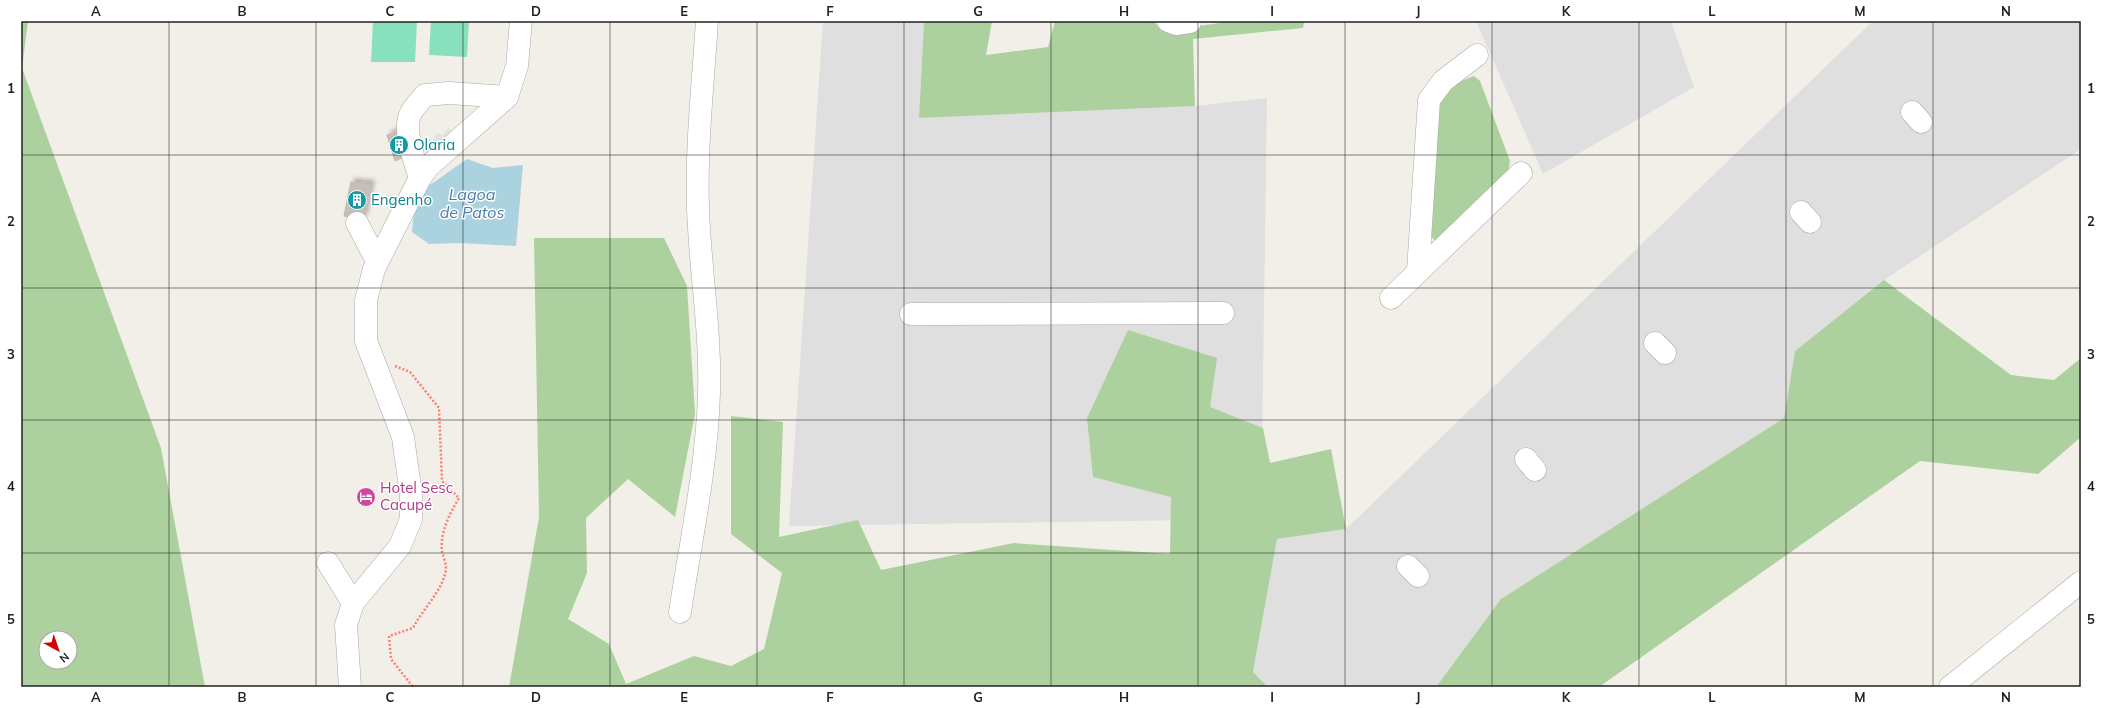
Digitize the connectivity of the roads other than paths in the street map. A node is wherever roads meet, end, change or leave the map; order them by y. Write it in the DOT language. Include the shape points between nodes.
graph roads {
  1 [pos="521,21"];
  2 [pos="707,21"];
  3 [pos="1168,21"];
  4 [pos="1190,22"];
  5 [pos="1477,55"];
  6 [pos="507,97"];
  7 [pos="1521,174"];
  8 [pos="420,178"];
  9 [pos="357,223"];
  10 [pos="377,261"];
  11 [pos="1418,271"];
  12 [pos="1391,298"];
  13 [pos="1223,313"];
  14 [pos="911,314"];
  15 [pos="328,563"];
  16 [pos="2081,582"];
  17 [pos="353,603"];
  18 [pos="680,612"];
  19 [pos="350,687"];
  20 [pos="1950,687"];
  1 -- 6 [label="street" via="517,66"];
  2 -- 18 [label="street" via="698,207 709,355 709,393 701,479"];
  3 -- 4 [label="street" via="1176,24"];
  5 -- 11 [label="street" via="1443,80 1429,100"];
  6 -- 8 [label="street"];
  6 -- 8 [label="street" via="425,95 410,114 408,129"];
  7 -- 11 [label="street"];
  8 -- 10 [label="street"];
  9 -- 10 [label="street"];
  10 -- 17 [label="street" via="366,300 366,341 404,437 412,495 411,519 400,546"];
  11 -- 12 [label="street"];
  13 -- 14 [label="street"];
  15 -- 17 [label="street"];
  16 -- 20 [label="street"];
  17 -- 19 [label="street" via="346,626"];
}
